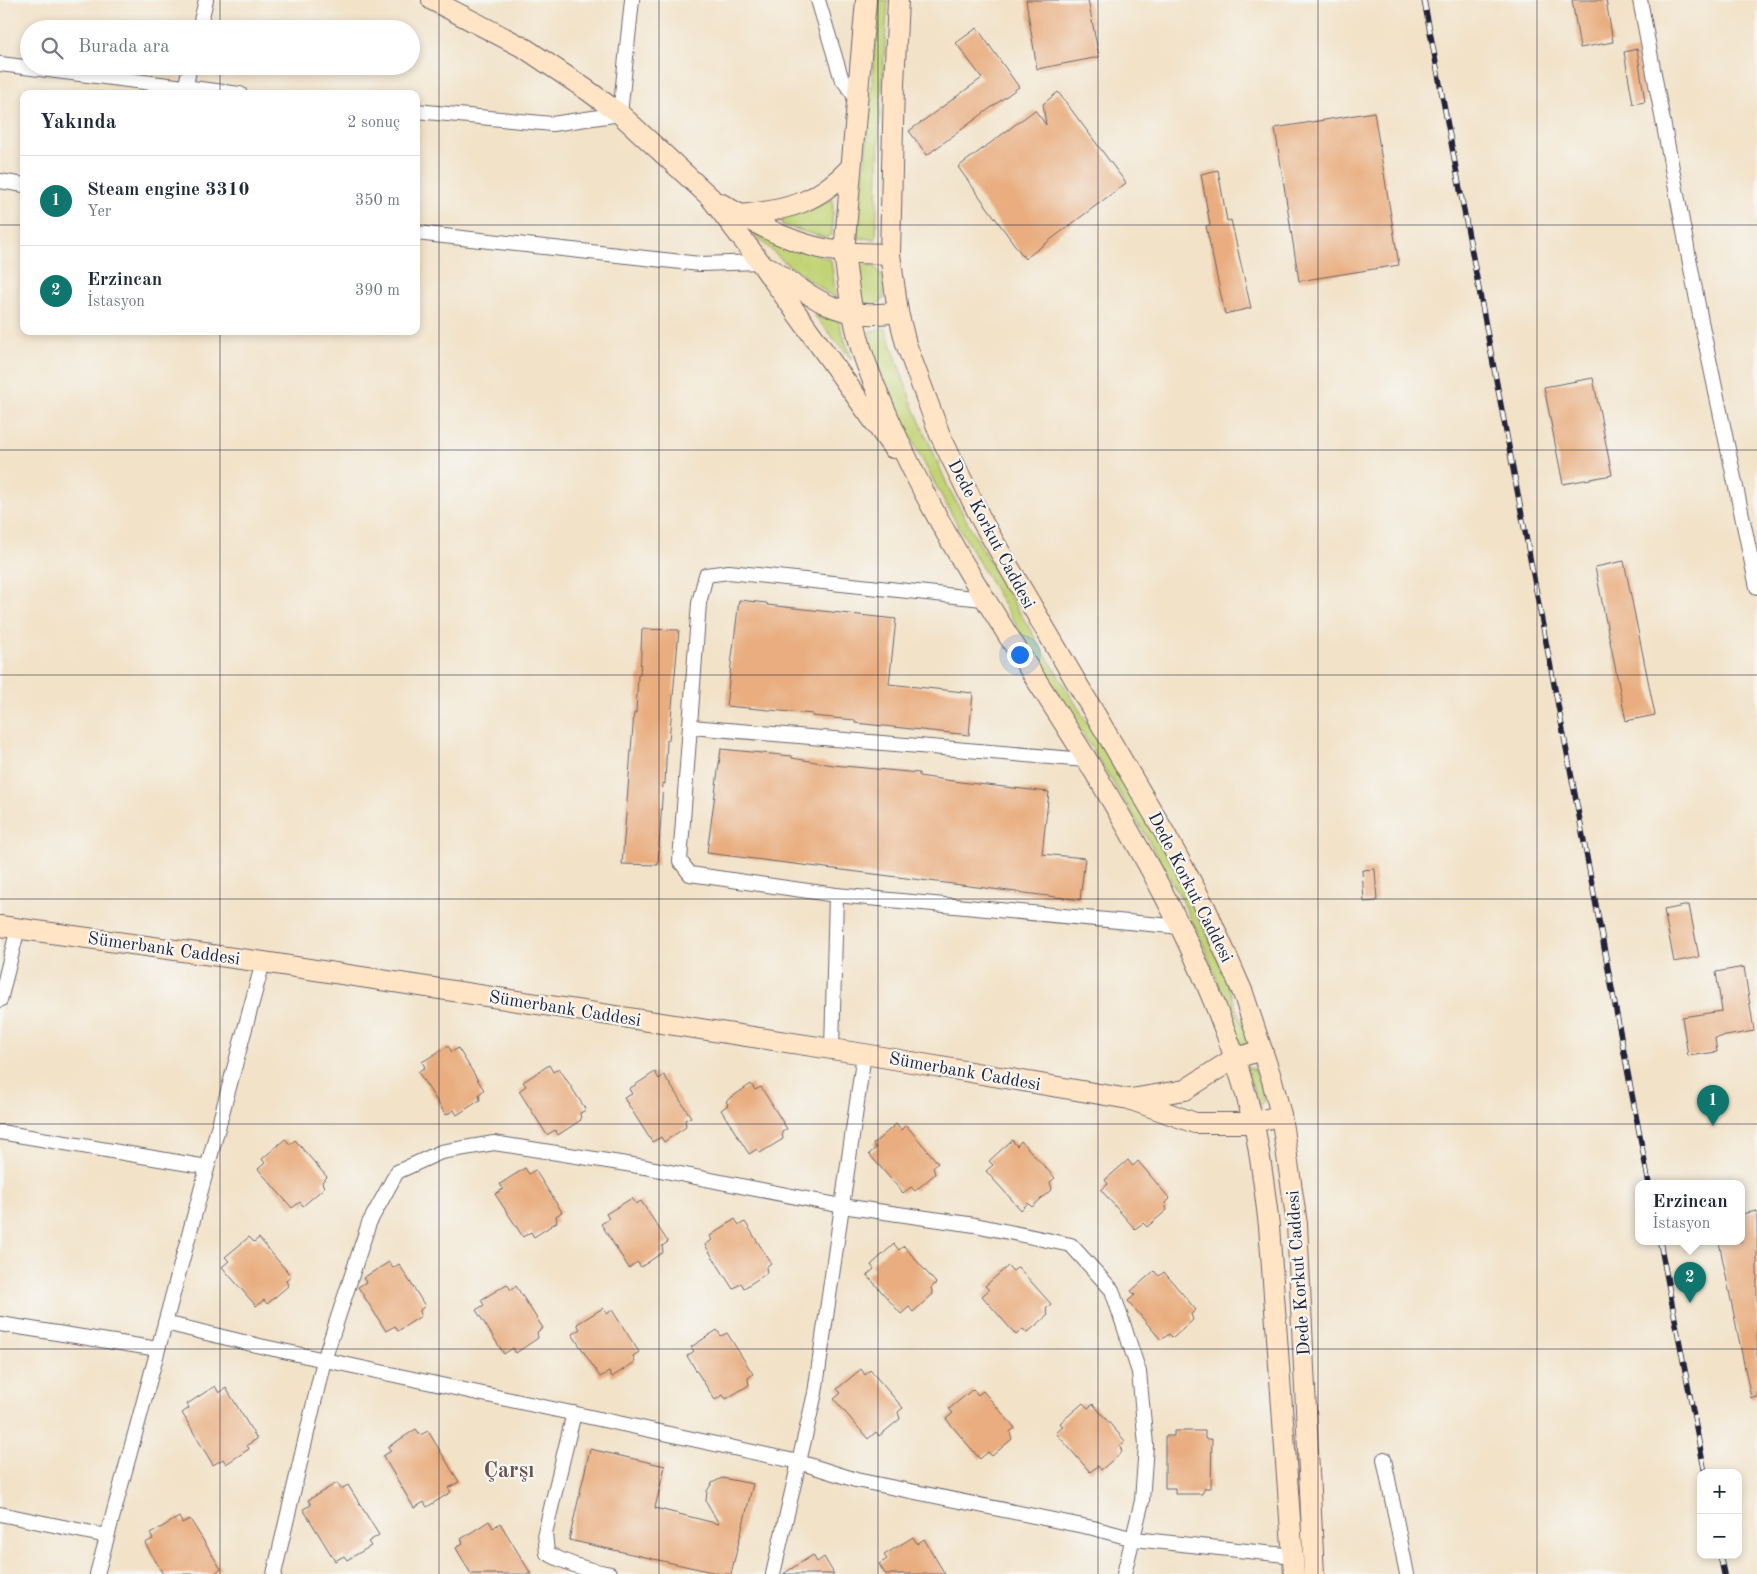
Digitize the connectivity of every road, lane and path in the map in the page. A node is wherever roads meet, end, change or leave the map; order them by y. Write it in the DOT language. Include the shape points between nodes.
graph roads {
  1 [pos="206,0"];
  2 [pos="432,0"];
  3 [pos="632,0"];
  4 [pos="818,0"];
  5 [pos="866,0"];
  6 [pos="898,0"];
  7 [pos="1640,0"];
  8 [pos="202,20"];
  9 [pos="0,64"];
  10 [pos="20,67"];
  11 [pos="75,75"];
  12 [pos="188,75"];
  13 [pos="177,90"];
  14 [pos="184,90"];
  15 [pos="858,101"];
  16 [pos="420,111"];
  17 [pos="620,114"];
  18 [pos="851,167"];
  19 [pos="0,181"];
  20 [pos="20,184"];
  21 [pos="710,197"];
  22 [pos="741,216"];
  23 [pos="420,233"];
  24 [pos="844,252"];
  25 [pos="890,254"];
  26 [pos="760,262"];
  27 [pos="898,312"];
  28 [pos="853,314"];
  29 [pos="921,487"];
  30 [pos="1757,587"];
  31 [pos="983,599"];
  32 [pos="692,727"];
  33 [pos="1086,760"];
  34 [pos="836,895"];
  35 [pos="9,927"];
  36 [pos="1182,927"];
  37 [pos="263,962"];
  38 [pos="0,1000"];
  39 [pos="832,1049"];
  40 [pos="1262,1050"];
  41 [pos="864,1054"];
  42 [pos="1233,1059"];
  43 [pos="1128,1099"];
  44 [pos="1281,1115"];
  45 [pos="1253,1123"];
  46 [pos="0,1132"];
  47 [pos="207,1167"];
  48 [pos="842,1206"];
  49 [pos="165,1323"];
  50 [pos="0,1324"];
  51 [pos="158,1349"];
  52 [pos="324,1360"];
  53 [pos="574,1413"];
  54 [pos="1384,1459"];
  55 [pos="799,1462"];
  56 [pos="0,1514"];
  57 [pos="107,1536"];
  58 [pos="1134,1539"];
  59 [pos="1294,1565"];
  60 [pos="97,1574"];
  61 [pos="274,1574"];
  62 [pos="610,1574"];
  63 [pos="773,1574"];
  64 [pos="1124,1574"];
  65 [pos="1314,1574"];
  66 [pos="1407,1574"];
  1 -- 8 [label="street"];
  2 -- 17 [label="main road, Dede Korkut Caddesi" via="526,49"];
  3 -- 17 [label="street"];
  4 -- 15 [label="street" via="841,76"];
  5 -- 15 [label="main road"];
  6 -- 25 [label="main road"];
  7 -- 30 [label="street" via="1701,321"];
  9 -- 10 [label="street"];
  11 -- 13 [label="street"];
  12 -- 14 [label="street"];
  15 -- 18 [label="main road"];
  16 -- 17 [label="street" via="552,124"];
  17 -- 21 [label="main road, Dede Korkut Caddesi"];
  18 -- 22 [label="main road" via="835,184 806,202 786,210"];
  18 -- 24 [label="main road"];
  19 -- 20 [label="street"];
  21 -- 22 [label="main road, Dede Korkut Caddesi"];
  21 -- 26 [label="main road, Dede Korkut Caddesi"];
  22 -- 24 [label="main road, Dede Korkut Caddesi" via="806,244"];
  23 -- 26 [label="street" via="700,264"];
  24 -- 25 [label="main road, Dede Korkut Caddesi"];
  24 -- 28 [label="main road, Dede Korkut Caddesi"];
  25 -- 27 [label="main road, Dede Korkut Caddesi"];
  26 -- 28 [label="main road, Dede Korkut Caddesi" via="826,306"];
  26 -- 29 [label="main road, Dede Korkut Caddesi"];
  27 -- 28 [label="main road, Dede Korkut Caddesi" via="874,316"];
  27 -- 40 [label="main road, Dede Korkut Caddesi" via="906,344 940,435 983,524 1188,875 1243,993"];
  28 -- 29 [label="main road, Dede Korkut Caddesi" via="872,377"];
  29 -- 31 [label="main road, Dede Korkut Caddesi"];
  31 -- 32 [label="street" via="729,572 706,575 699,603"];
  31 -- 33 [label="main road, Dede Korkut Caddesi"];
  32 -- 33 [label="street"];
  32 -- 34 [label="street" via="680,861 690,874"];
  33 -- 36 [label="main road, Dede Korkut Caddesi"];
  34 -- 36 [label="street"];
  34 -- 39 [label="street"];
  35 -- 37 [label="main road, Sümerbank Caddesi"];
  35 -- 38 [label="street"];
  36 -- 42 [label="main road, Dede Korkut Caddesi" via="1204,977"];
  37 -- 39 [label="main road, Sümerbank Caddesi"];
  37 -- 47 [label="street"];
  39 -- 41 [label="main road, Sümerbank Caddesi"];
  40 -- 42 [label="main road"];
  40 -- 44 [label="main road, Dede Korkut Caddesi"];
  41 -- 43 [label="main road, Sümerbank Caddesi"];
  41 -- 48 [label="street"];
  42 -- 43 [label="main road" via="1185,1090"];
  42 -- 45 [label="main road, Dede Korkut Caddesi"];
  43 -- 45 [label="main road" via="1195,1123"];
  44 -- 45 [label="main road"];
  44 -- 65 [label="main road, Dede Korkut Caddesi" via="1297,1224"];
  45 -- 59 [label="main road, Dede Korkut Caddesi" via="1269,1226"];
  46 -- 47 [label="street"];
  47 -- 49 [label="street"];
  48 -- 52 [label="street" via="494,1143 441,1152 397,1172 368,1223"];
  48 -- 55 [label="street" via="814,1393"];
  48 -- 58 [label="street" via="976,1225 1071,1246 1112,1290 1139,1372 1146,1445 1142,1501"];
  49 -- 51 [label="street"];
  49 -- 52 [label="street"];
  50 -- 51 [label="street"];
  51 -- 57 [label="street"];
  52 -- 53 [label="street"];
  52 -- 61 [label="street"];
  53 -- 55 [label="street"];
  53 -- 62 [label="street" via="545,1533 547,1553 587,1570"];
  54 -- 66 [label="street"];
  55 -- 58 [label="street" via="856,1480"];
  55 -- 63 [label="street"];
  56 -- 57 [label="street"];
  57 -- 60 [label="street"];
  58 -- 59 [label="street"];
  58 -- 64 [label="street"];
}
